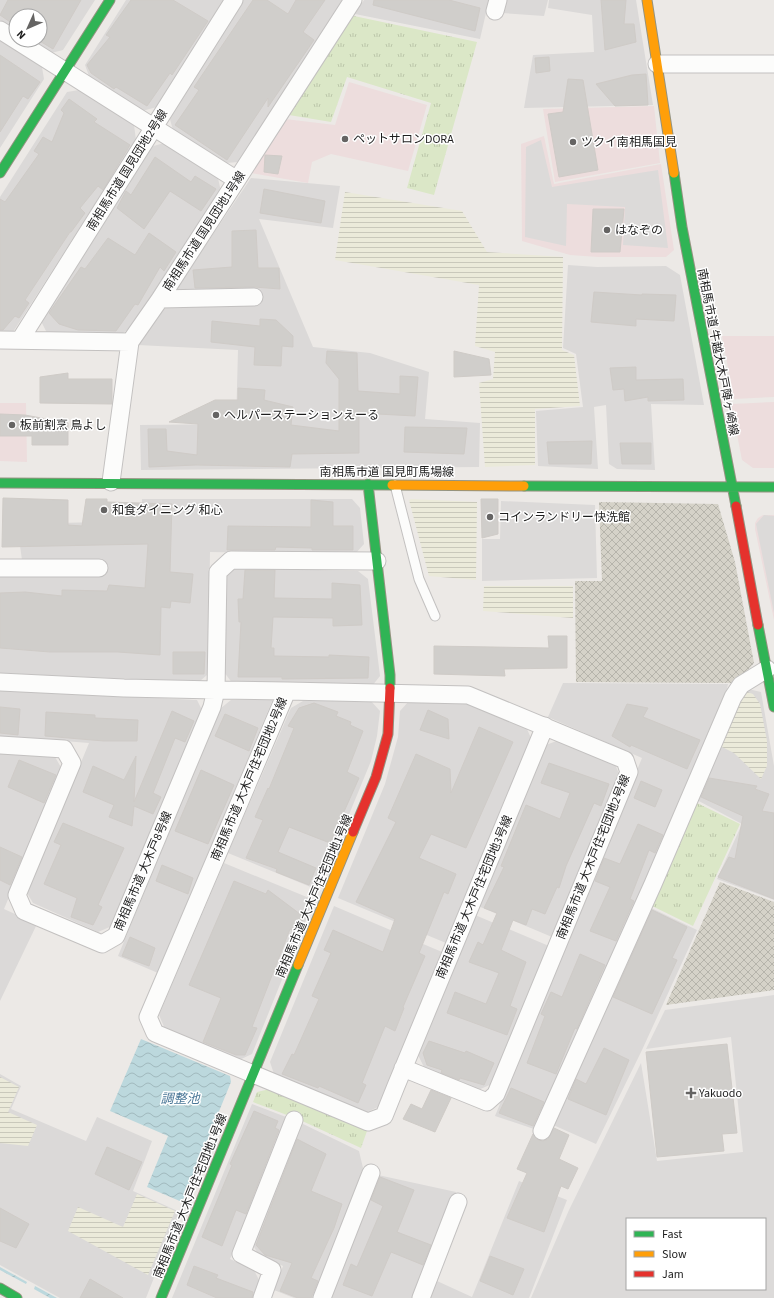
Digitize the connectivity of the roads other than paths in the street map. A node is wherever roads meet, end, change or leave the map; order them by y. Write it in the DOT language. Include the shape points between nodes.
graph roads {
  1 [pos="110,0"];
  2 [pos="234,0"];
  3 [pos="353,0"];
  4 [pos="647,0"];
  5 [pos="0,30"];
  6 [pos="657,64"];
  7 [pos="774,64"];
  8 [pos="65,71"];
  9 [pos="153,127"];
  10 [pos="0,173"];
  11 [pos="237,180"];
  12 [pos="254,297"];
  13 [pos="160,299"];
  14 [pos="0,340"];
  15 [pos="20,340"];
  16 [pos="130,342"];
  17 [pos="111,482"];
  18 [pos="0,483"];
  19 [pos="368,484"];
  20 [pos="395,484"];
  21 [pos="732,487"];
  22 [pos="774,487"];
  23 [pos="377,561"];
  24 [pos="0,568"];
  25 [pos="99,568"];
  26 [pos="435,616"];
  27 [pos="767,669"];
  28 [pos="0,682"];
  29 [pos="216,690"];
  30 [pos="287,691"];
  31 [pos="390,694"];
  32 [pos="774,707"];
  33 [pos="545,726"];
  34 [pos="0,745"];
  35 [pos="403,1068"];
  36 [pos="252,1075"];
  37 [pos="294,1120"];
  38 [pos="542,1131"];
  39 [pos="371,1173"];
  40 [pos="458,1202"];
  41 [pos="0,1288"];
  42 [pos="18,1298"];
  43 [pos="161,1298"];
  44 [pos="262,1298"];
  45 [pos="322,1298"];
  46 [pos="421,1298"];
  1 -- 8 [label="street"];
  2 -- 9 [label="street, 南相馬市道 国見団地2号線"];
  3 -- 11 [label="street, 南相馬市道 国見団地1号線"];
  4 -- 6 [label="street, 南相馬市道 牛越大木戸陣ヶ崎線"];
  5 -- 8 [label="street"];
  6 -- 7 [label="street"];
  6 -- 21 [label="street, 南相馬市道 牛越大木戸陣ヶ崎線" via="682,227"];
  8 -- 9 [label="street"];
  8 -- 10 [label="street"];
  9 -- 11 [label="street"];
  9 -- 15 [label="street, 南相馬市道 国見団地2号線"];
  11 -- 13 [label="street, 南相馬市道 国見団地1号線"];
  12 -- 13 [label="street"];
  13 -- 16 [label="street, 南相馬市道 国見団地1号線"];
  14 -- 15 [label="street"];
  15 -- 16 [label="street"];
  16 -- 17 [label="street, 南相馬市道 国見団地1号線"];
  17 -- 18 [label="street, 南相馬市道 国見町馬場線"];
  17 -- 19 [label="street, 南相馬市道 国見町馬場線"];
  19 -- 20 [label="street, 南相馬市道 国見町馬場線"];
  19 -- 23 [label="street, 南相馬市道 大木戸住宅団地1号線"];
  20 -- 21 [label="street, 南相馬市道 国見町馬場線"];
  20 -- 26 [label="lane" via="419,578"];
  21 -- 22 [label="street, 南相馬市道 国見町馬場線"];
  21 -- 27 [label="street, 南相馬市道 牛越大木戸陣ヶ崎線"];
  23 -- 29 [label="street" via="231,560 218,572"];
  23 -- 31 [label="street, 南相馬市道 大木戸住宅団地1号線"];
  24 -- 25 [label="street"];
  27 -- 32 [label="street, 南相馬市道 牛越大木戸陣ヶ崎線"];
  27 -- 38 [label="street" via="741,685 733,697 653,884"];
  28 -- 29 [label="street"];
  29 -- 30 [label="street"];
  29 -- 34 [label="street, 南相馬市道 大木戸8号線" via="212,707 116,936 102,944 24,911 17,895 72,763 64,749"];
  30 -- 31 [label="street, 南相馬市道 大木戸住宅団地2号線"];
  30 -- 36 [label="street, 南相馬市道 大木戸住宅団地2号線" via="148,1017 155,1033"];
  31 -- 33 [label="street, 南相馬市道 大木戸住宅団地2号線" via="468,695"];
  31 -- 36 [label="street, 南相馬市道 大木戸住宅団地1号線" via="388,734 376,778"];
  33 -- 35 [label="street, 南相馬市道 大木戸住宅団地3号線"];
  33 -- 35 [label="street, 南相馬市道 大木戸住宅団地2号線" via="625,760 629,772 567,923 496,1094 487,1102"];
  35 -- 36 [label="street, 南相馬市道 大木戸住宅団地2号線" via="384,1116 368,1122"];
  36 -- 43 [label="street, 南相馬市道 大木戸住宅団地1号線"];
  37 -- 44 [label="street" via="241,1254 272,1270"];
  39 -- 45 [label="street"];
  40 -- 46 [label="street"];
  41 -- 42 [label="street"];
}
